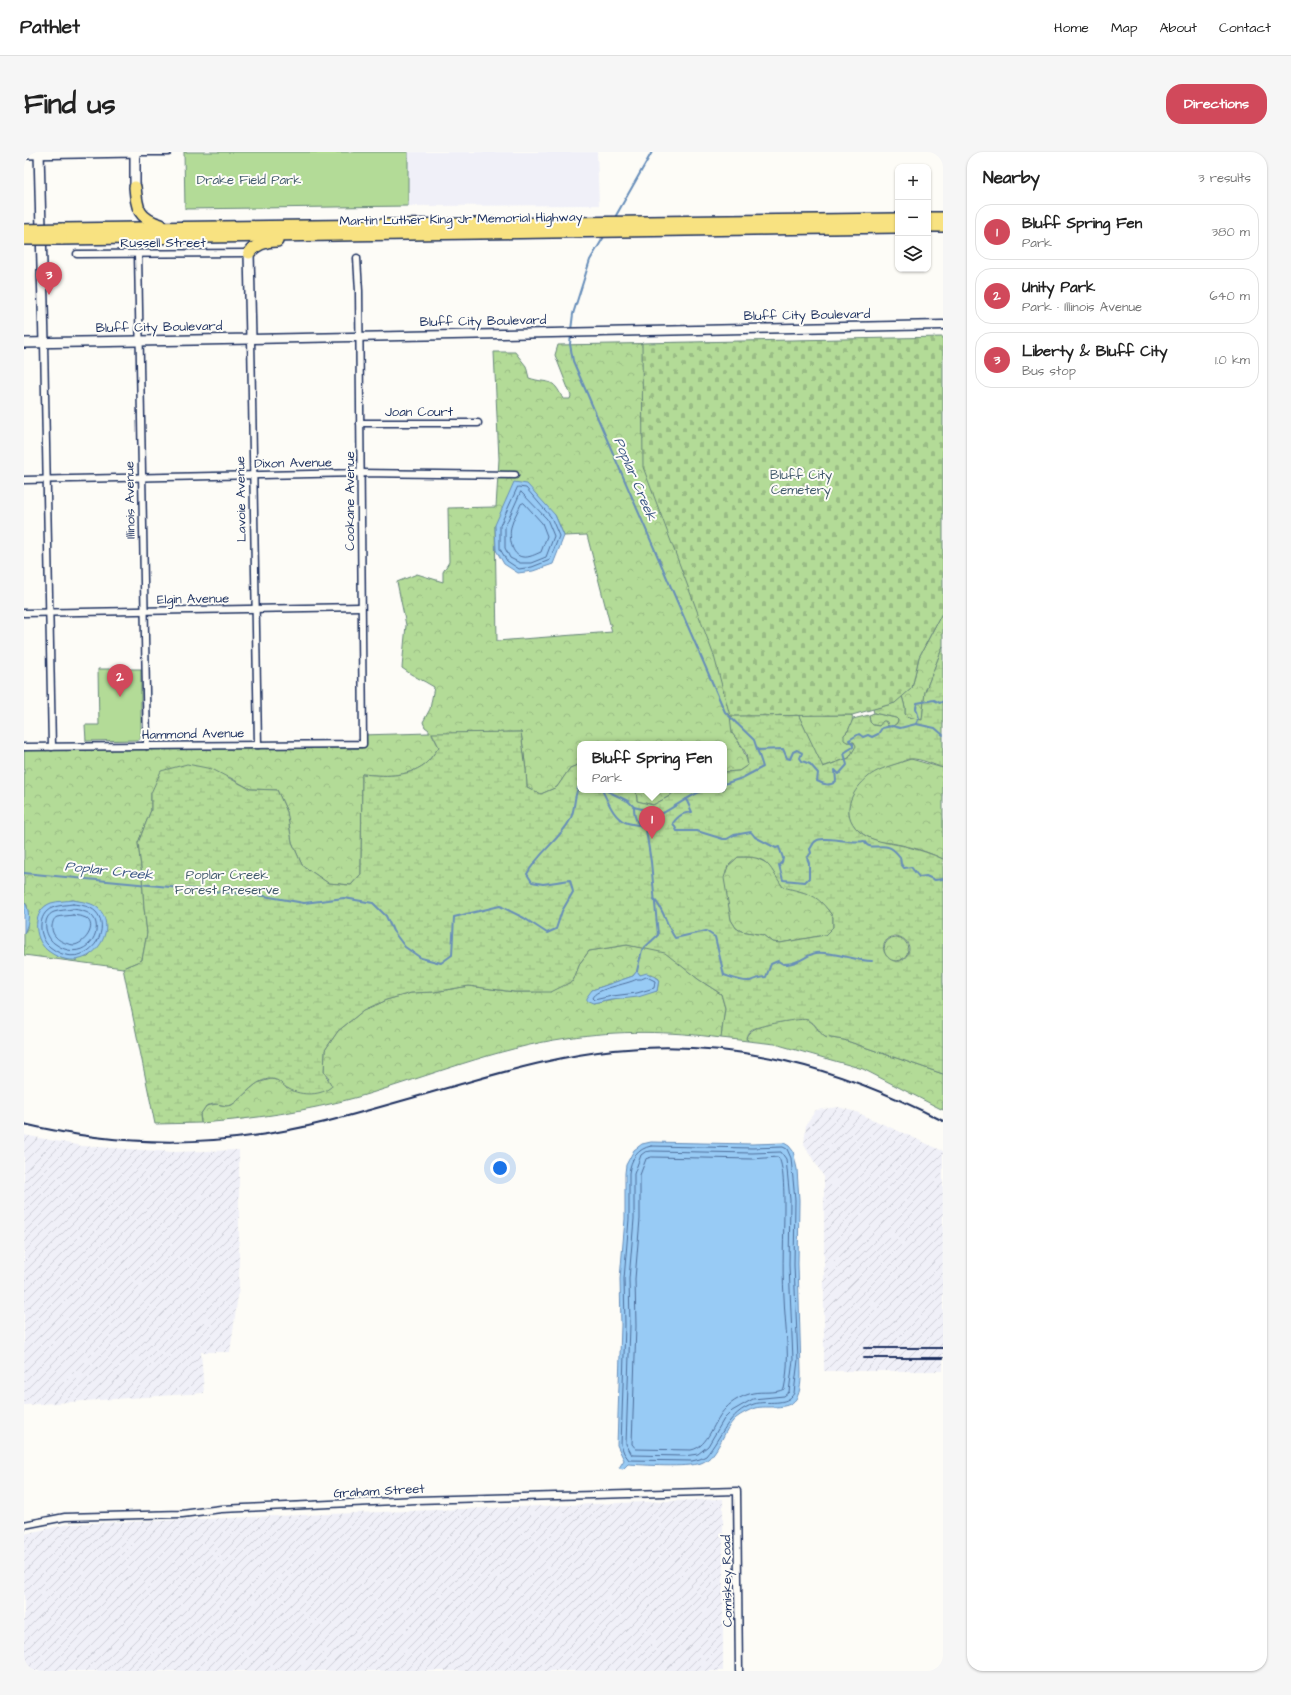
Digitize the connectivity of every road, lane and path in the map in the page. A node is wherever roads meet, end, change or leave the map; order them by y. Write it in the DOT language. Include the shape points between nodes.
graph roads {
  1 [pos="135,152"];
  2 [pos="168,152"];
  3 [pos="39,153"];
  4 [pos="24,154"];
  5 [pos="135,187"];
  6 [pos="931,218"];
  7 [pos="943,218"];
  8 [pos="895,219"];
  9 [pos="931,226"];
  10 [pos="943,226"];
  11 [pos="895,227"];
  12 [pos="171,228"];
  13 [pos="594,228"];
  14 [pos="24,230"];
  15 [pos="61,234"];
  16 [pos="340,234"];
  17 [pos="24,239"];
  18 [pos="249,253"];
  19 [pos="77,254"];
  20 [pos="138,254"];
  21 [pos="357,258"];
  22 [pos="943,325"];
  23 [pos="359,336"];
  24 [pos="251,339"];
  25 [pos="139,341"];
  26 [pos="24,343"];
  27 [pos="44,343"];
  28 [pos="360,423"];
  29 [pos="478,423"];
  30 [pos="360,473"];
  31 [pos="253,475"];
  32 [pos="516,475"];
  33 [pos="142,477"];
  34 [pos="47,479"];
  35 [pos="24,480"];
  36 [pos="361,607"];
  37 [pos="256,609"];
  38 [pos="145,611"];
  39 [pos="49,613"];
  40 [pos="24,614"];
  41 [pos="363,744"];
  42 [pos="258,745"];
  43 [pos="148,746"];
  44 [pos="24,747"];
  45 [pos="52,747"];
  46 [pos="737,1491"];
  47 [pos="24,1525"];
  48 [pos="739,1671"];
  1 -- 2 [label="street"];
  1 -- 3 [label="main road"];
  1 -- 5 [label="main road"];
  3 -- 4 [label="main road"];
  3 -- 27 [label="main road"];
  5 -- 12 [label="highway" via="137,205 142,216 151,222"];
  6 -- 7 [label="highway"];
  8 -- 13 [label="highway, Martin Luther King Jr Memorial Highway" via="625,223"];
  9 -- 10 [label="highway"];
  11 -- 13 [label="highway, Martin Luther King Jr Memorial Highway" via="616,231"];
  12 -- 13 [label="highway, Martin Luther King Jr Memorial Highway"];
  12 -- 15 [label="highway, Martin Luther King Jr Memorial Highway"];
  13 -- 16 [label="highway, Martin Luther King Jr Memorial Highway"];
  14 -- 15 [label="highway, Martin Luther King Jr Memorial Highway, bridge"];
  15 -- 16 [label="highway, Martin Luther King Jr Memorial Highway"];
  15 -- 17 [label="highway, Martin Luther King Jr Memorial Highway, bridge"];
  16 -- 18 [label="highway" via="318,240 268,241 256,246"];
  18 -- 20 [label="street, Russell Street"];
  18 -- 24 [label="main road, Lavoie Avenue"];
  19 -- 20 [label="street, Russell Street"];
  20 -- 25 [label="street, Illinois Avenue"];
  21 -- 23 [label="street, Cookane Avenue"];
  22 -- 23 [label="street, Bluff City Boulevard"];
  23 -- 24 [label="street, Bluff City Boulevard"];
  23 -- 28 [label="street, Cookane Avenue"];
  24 -- 25 [label="main road, Bluff City Boulevard"];
  24 -- 31 [label="street, Lavoie Avenue"];
  25 -- 27 [label="main road, Bluff City Boulevard"];
  25 -- 33 [label="street, Illinois Avenue"];
  26 -- 27 [label="main road, Bluff City Boulevard"];
  27 -- 34 [label="street"];
  28 -- 29 [label="street, Joan Court"];
  28 -- 30 [label="street, Cookane Avenue"];
  30 -- 31 [label="street, Dixon Avenue"];
  30 -- 32 [label="street, Dixon Avenue"];
  30 -- 36 [label="street, Cookane Avenue"];
  31 -- 33 [label="street, Dixon Avenue"];
  31 -- 37 [label="street, Lavoie Avenue"];
  33 -- 34 [label="street, Dixon Avenue"];
  33 -- 38 [label="street, Illinois Avenue"];
  34 -- 35 [label="street, Dixon Avenue"];
  34 -- 39 [label="street"];
  36 -- 37 [label="street, Elgin Avenue"];
  36 -- 41 [label="street, Cookane Avenue"];
  37 -- 38 [label="street, Elgin Avenue"];
  37 -- 42 [label="street, Lavoie Avenue"];
  38 -- 39 [label="street, Elgin Avenue"];
  38 -- 43 [label="street, Illinois Avenue"];
  39 -- 40 [label="street, Elgin Avenue"];
  39 -- 45 [label="street"];
  41 -- 42 [label="street, Hammond Avenue"];
  42 -- 43 [label="street, Hammond Avenue"];
  43 -- 45 [label="street, Hammond Avenue"];
  44 -- 45 [label="street, Hammond Avenue"];
  46 -- 47 [label="street, Graham Street" via="416,1500 221,1509 182,1514 65,1517"];
  46 -- 48 [label="street, Comiskey Road"];
}
